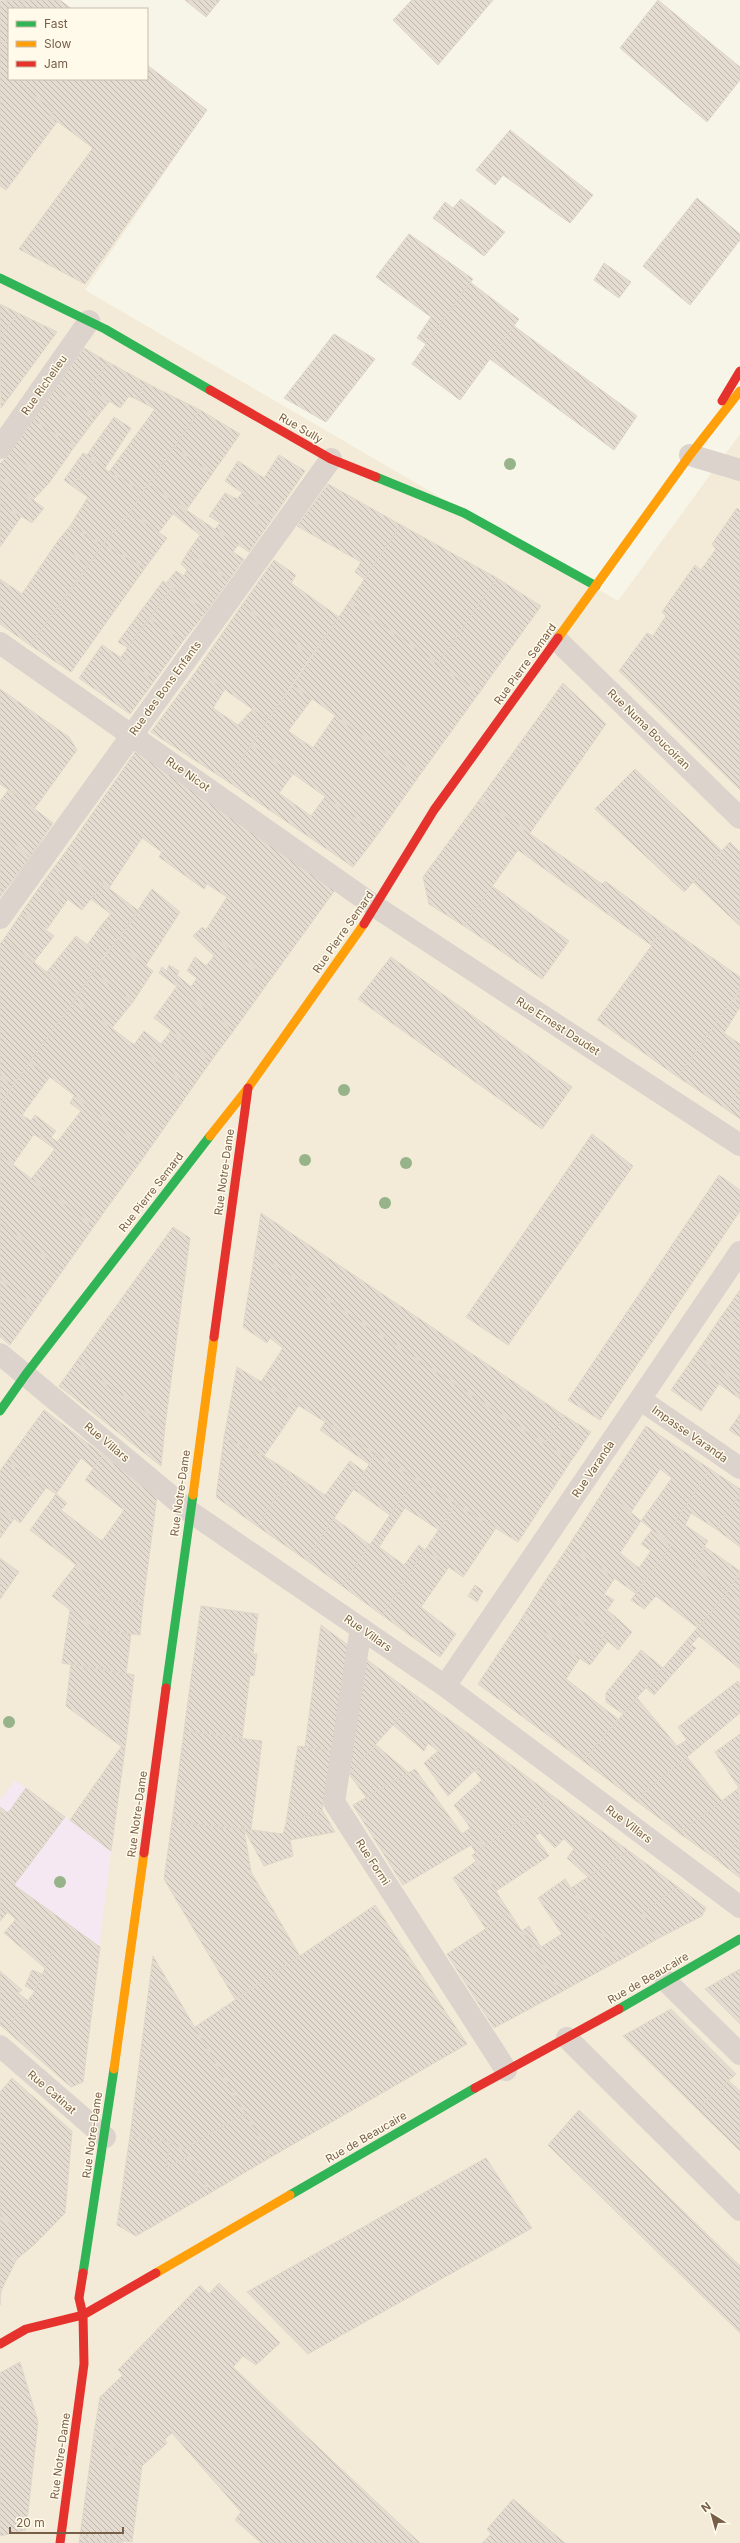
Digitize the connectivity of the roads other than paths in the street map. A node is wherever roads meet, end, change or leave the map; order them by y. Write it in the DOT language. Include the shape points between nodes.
graph roads {
  1 [pos="0,278"];
  2 [pos="88,321"];
  3 [pos="740,371"];
  4 [pos="740,391"];
  5 [pos="0,448"];
  6 [pos="690,455"];
  7 [pos="331,459"];
  8 [pos="740,470"];
  9 [pos="596,586"];
  10 [pos="557,640"];
  11 [pos="0,643"];
  12 [pos="132,734"];
  13 [pos="740,818"];
  14 [pos="376,907"];
  15 [pos="0,918"];
  16 [pos="248,1088"];
  17 [pos="740,1145"];
  18 [pos="740,1252"];
  19 [pos="0,1354"];
  20 [pos="26,1374"];
  21 [pos="640,1400"];
  22 [pos="0,1411"];
  23 [pos="740,1468"];
  24 [pos="189,1511"];
  25 [pos="360,1628"];
  26 [pos="445,1686"];
  27 [pos="740,1907"];
  28 [pos="740,1939"];
  29 [pos="666,1981"];
  30 [pos="567,2038"];
  31 [pos="0,2046"];
  32 [pos="740,2054"];
  33 [pos="506,2070"];
  34 [pos="105,2137"];
  35 [pos="740,2210"];
  36 [pos="83,2315"];
  37 [pos="0,2344"];
  38 [pos="60,2543"];
  1 -- 2 [label="street, Rue Sully"];
  2 -- 5 [label="street, Rue Richelieu"];
  2 -- 7 [label="street, Rue Sully"];
  3 -- 6 [label="street, Rue Pierre Semard"];
  4 -- 6 [label="street, Rue Pierre Semard"];
  6 -- 8 [label="street"];
  6 -- 9 [label="street, Rue Pierre Semard"];
  7 -- 9 [label="street, Rue Sully" via="464,513"];
  7 -- 12 [label="street, Rue des Bons Enfants"];
  9 -- 10 [label="street, Rue Pierre Semard"];
  10 -- 13 [label="street, Rue Numa Boucoiran"];
  10 -- 14 [label="street, Rue Pierre Semard" via="434,810"];
  11 -- 12 [label="street, Rue Nicot"];
  12 -- 14 [label="street, Rue Nicot"];
  12 -- 15 [label="street, Rue des Bons Enfants"];
  14 -- 16 [label="street, Rue Pierre Semard"];
  14 -- 17 [label="street, Rue Ernest Daudet"];
  16 -- 20 [label="street, Rue Pierre Semard"];
  16 -- 24 [label="street, Rue Notre-Dame"];
  18 -- 21 [label="street, Rue Varanda"];
  19 -- 20 [label="street, Rue Villars"];
  20 -- 22 [label="street, Rue Pierre Semard"];
  20 -- 24 [label="street, Rue Villars"];
  21 -- 23 [label="street, Impasse Varanda"];
  21 -- 26 [label="street, Rue Varanda"];
  24 -- 25 [label="street, Rue Villars"];
  24 -- 34 [label="street, Rue Notre-Dame"];
  25 -- 26 [label="street, Rue Villars"];
  25 -- 33 [label="street, Rue Formi" via="334,1802"];
  26 -- 27 [label="street, Rue Villars"];
  28 -- 29 [label="street, Rue de Beaucaire"];
  29 -- 30 [label="street, Rue de Beaucaire"];
  29 -- 32 [label="street"];
  30 -- 33 [label="street, Rue de Beaucaire"];
  30 -- 35 [label="street"];
  31 -- 34 [label="street, Rue Catinat"];
  33 -- 36 [label="street, Rue de Beaucaire"];
  34 -- 36 [label="street, Rue Notre-Dame" via="80,2298"];
  36 -- 37 [label="street, Rue de Beaucaire" via="26,2329"];
  36 -- 38 [label="street, Rue Notre-Dame" via="84,2364"];
}
